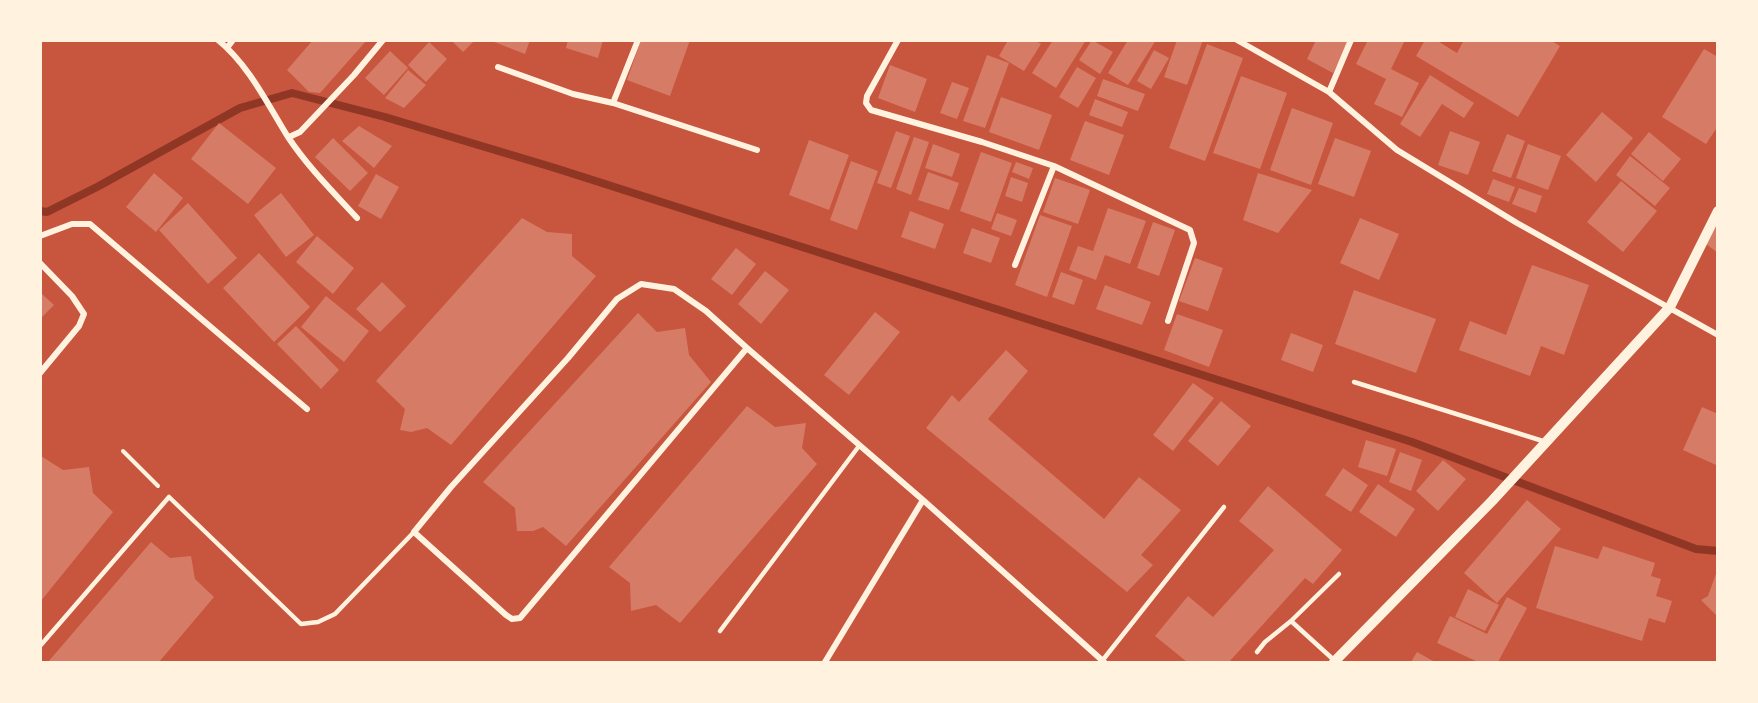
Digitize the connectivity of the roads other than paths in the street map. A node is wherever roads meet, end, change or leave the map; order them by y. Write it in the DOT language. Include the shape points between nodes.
graph roads {
  1 [pos="218,40"];
  2 [pos="233,40"];
  3 [pos="383,40"];
  4 [pos="638,40"];
  5 [pos="898,40"];
  6 [pos="1237,40"];
  7 [pos="1352,40"];
  8 [pos="227,48"];
  9 [pos="498,67"];
  10 [pos="1329,92"];
  11 [pos="614,103"];
  12 [pos="289,137"];
  13 [pos="757,150"];
  14 [pos="1054,166"];
  15 [pos="1718,211"];
  16 [pos="357,218"];
  17 [pos="40,236"];
  18 [pos="40,263"];
  19 [pos="1015,265"];
  20 [pos="1670,307"];
  21 [pos="1168,321"];
  22 [pos="1718,335"];
  23 [pos="747,348"];
  24 [pos="40,373"];
  25 [pos="1354,382"];
  26 [pos="308,409"];
  27 [pos="1546,442"];
  28 [pos="859,446"];
  29 [pos="923,500"];
  30 [pos="1224,507"];
  31 [pos="414,532"];
  32 [pos="1339,574"];
  33 [pos="1291,621"];
  34 [pos="720,631"];
  35 [pos="40,646"];
  36 [pos="1257,652"];
  37 [pos="1103,662"];
  38 [pos="1335,662"];
  39 [pos="825,663"];
  1 -- 8 [label="street"];
  2 -- 8 [label="street"];
  3 -- 12 [label="street" via="300,132"];
  4 -- 11 [label="street"];
  5 -- 14 [label="street" via="867,96 871,110"];
  6 -- 10 [label="street"];
  7 -- 10 [label="street"];
  8 -- 12 [label="street"];
  9 -- 11 [label="street" via="573,94"];
  10 -- 20 [label="street" via="1397,150 1517,223"];
  11 -- 13 [label="street"];
  12 -- 16 [label="street" via="310,167"];
  14 -- 19 [label="street"];
  14 -- 21 [label="street" via="1190,230 1194,243"];
  15 -- 20 [label="street"];
  17 -- 26 [label="street" via="72,224 90,224"];
  18 -- 24 [label="street" via="84,314 79,326"];
  20 -- 22 [label="street"];
  20 -- 27 [label="street"];
  23 -- 28 [label="street"];
  23 -- 31 [label="street" via="706,311 674,289 641,284 617,299"];
  23 -- 31 [label="street" via="520,618 506,615"];
  25 -- 27 [label="lane"];
  27 -- 38 [label="street"];
  28 -- 29 [label="street"];
  28 -- 34 [label="lane"];
  29 -- 37 [label="street"];
  29 -- 39 [label="street"];
  30 -- 37 [label="lane"];
  31 -- 35 [label="lane" via="335,614 301,624 169,498"];
  32 -- 33 [label="lane"];
  33 -- 36 [label="lane"];
  33 -- 38 [label="lane"];
}
